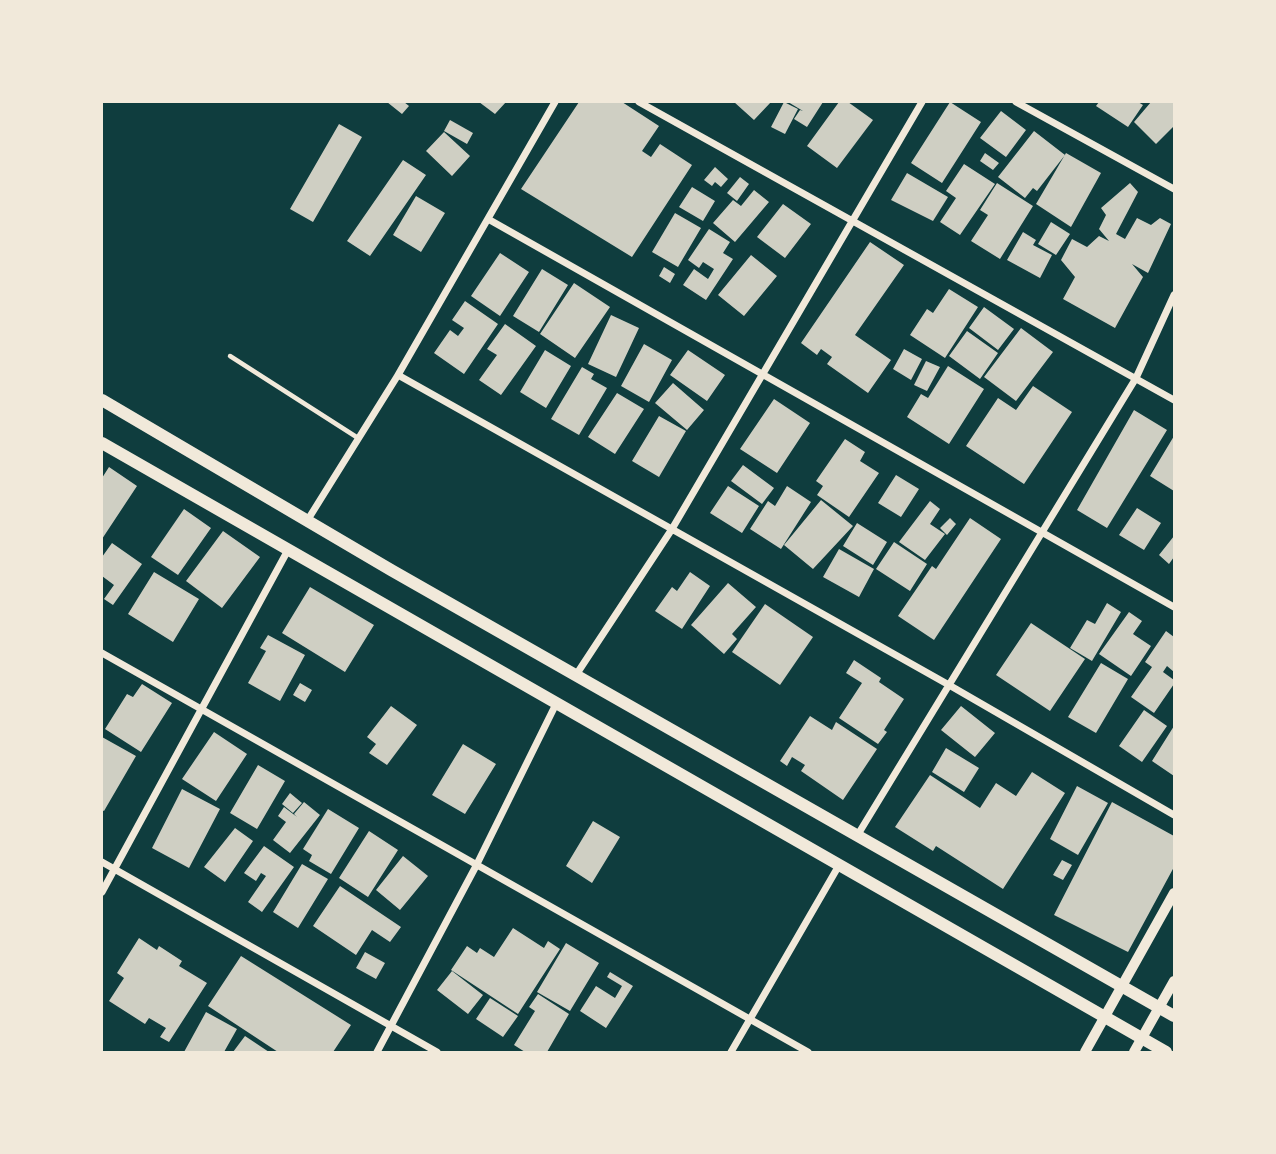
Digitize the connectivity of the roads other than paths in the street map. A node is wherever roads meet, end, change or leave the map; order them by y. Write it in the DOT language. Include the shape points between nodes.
graph roads {
  1 [pos="555,102"];
  2 [pos="639,102"];
  3 [pos="922,102"];
  4 [pos="1016,102"];
  5 [pos="1174,189"];
  6 [pos="488,219"];
  7 [pos="852,220"];
  8 [pos="1174,295"];
  9 [pos="230,356"];
  10 [pos="763,373"];
  11 [pos="398,375"];
  12 [pos="1136,378"];
  13 [pos="102,400"];
  14 [pos="1174,400"];
  15 [pos="359,438"];
  16 [pos="102,443"];
  17 [pos="307,521"];
  18 [pos="672,529"];
  19 [pos="1043,531"];
  20 [pos="288,550"];
  21 [pos="1174,607"];
  22 [pos="102,653"];
  23 [pos="576,675"];
  24 [pos="949,685"];
  25 [pos="555,706"];
  26 [pos="203,710"];
  27 [pos="1174,815"];
  28 [pos="857,836"];
  29 [pos="102,862"];
  30 [pos="476,866"];
  31 [pos="838,867"];
  32 [pos="115,869"];
  33 [pos="102,892"];
  34 [pos="1174,893"];
  35 [pos="1174,981"];
  36 [pos="1121,988"];
  37 [pos="1159,1008"];
  38 [pos="1174,1016"];
  39 [pos="1104,1020"];
  40 [pos="748,1021"];
  41 [pos="391,1027"];
  42 [pos="1142,1039"];
  43 [pos="377,1052"];
  44 [pos="437,1052"];
  45 [pos="731,1052"];
  46 [pos="808,1052"];
  47 [pos="1085,1052"];
  48 [pos="1134,1052"];
  49 [pos="1166,1052"];
  1 -- 6 [label="street"];
  2 -- 7 [label="street"];
  3 -- 7 [label="street"];
  4 -- 5 [label="street"];
  6 -- 10 [label="street"];
  6 -- 11 [label="street"];
  7 -- 10 [label="street"];
  7 -- 12 [label="street"];
  8 -- 12 [label="street"];
  9 -- 15 [label="lane"];
  10 -- 18 [label="street"];
  10 -- 19 [label="street"];
  11 -- 15 [label="street"];
  11 -- 18 [label="street"];
  12 -- 14 [label="street"];
  12 -- 19 [label="street"];
  13 -- 17 [label="main road"];
  15 -- 17 [label="street"];
  16 -- 20 [label="main road"];
  17 -- 23 [label="main road"];
  18 -- 23 [label="street"];
  18 -- 24 [label="street"];
  19 -- 21 [label="street"];
  19 -- 24 [label="street"];
  20 -- 25 [label="main road"];
  20 -- 26 [label="street"];
  22 -- 26 [label="street"];
  23 -- 28 [label="main road"];
  24 -- 27 [label="street"];
  24 -- 28 [label="street"];
  25 -- 30 [label="street"];
  25 -- 31 [label="main road"];
  26 -- 30 [label="street"];
  26 -- 32 [label="street"];
  28 -- 36 [label="main road"];
  29 -- 32 [label="street"];
  30 -- 40 [label="street"];
  30 -- 41 [label="street"];
  31 -- 39 [label="main road"];
  31 -- 40 [label="street"];
  32 -- 33 [label="street"];
  32 -- 41 [label="street"];
  34 -- 36 [label="street"];
  35 -- 37 [label="street"];
  36 -- 37 [label="main road"];
  36 -- 39 [label="street"];
  37 -- 38 [label="main road"];
  37 -- 42 [label="street"];
  39 -- 42 [label="main road"];
  39 -- 47 [label="street"];
  40 -- 45 [label="street"];
  40 -- 46 [label="street"];
  41 -- 43 [label="street"];
  41 -- 44 [label="street"];
  42 -- 48 [label="street"];
  42 -- 49 [label="main road"];
}
